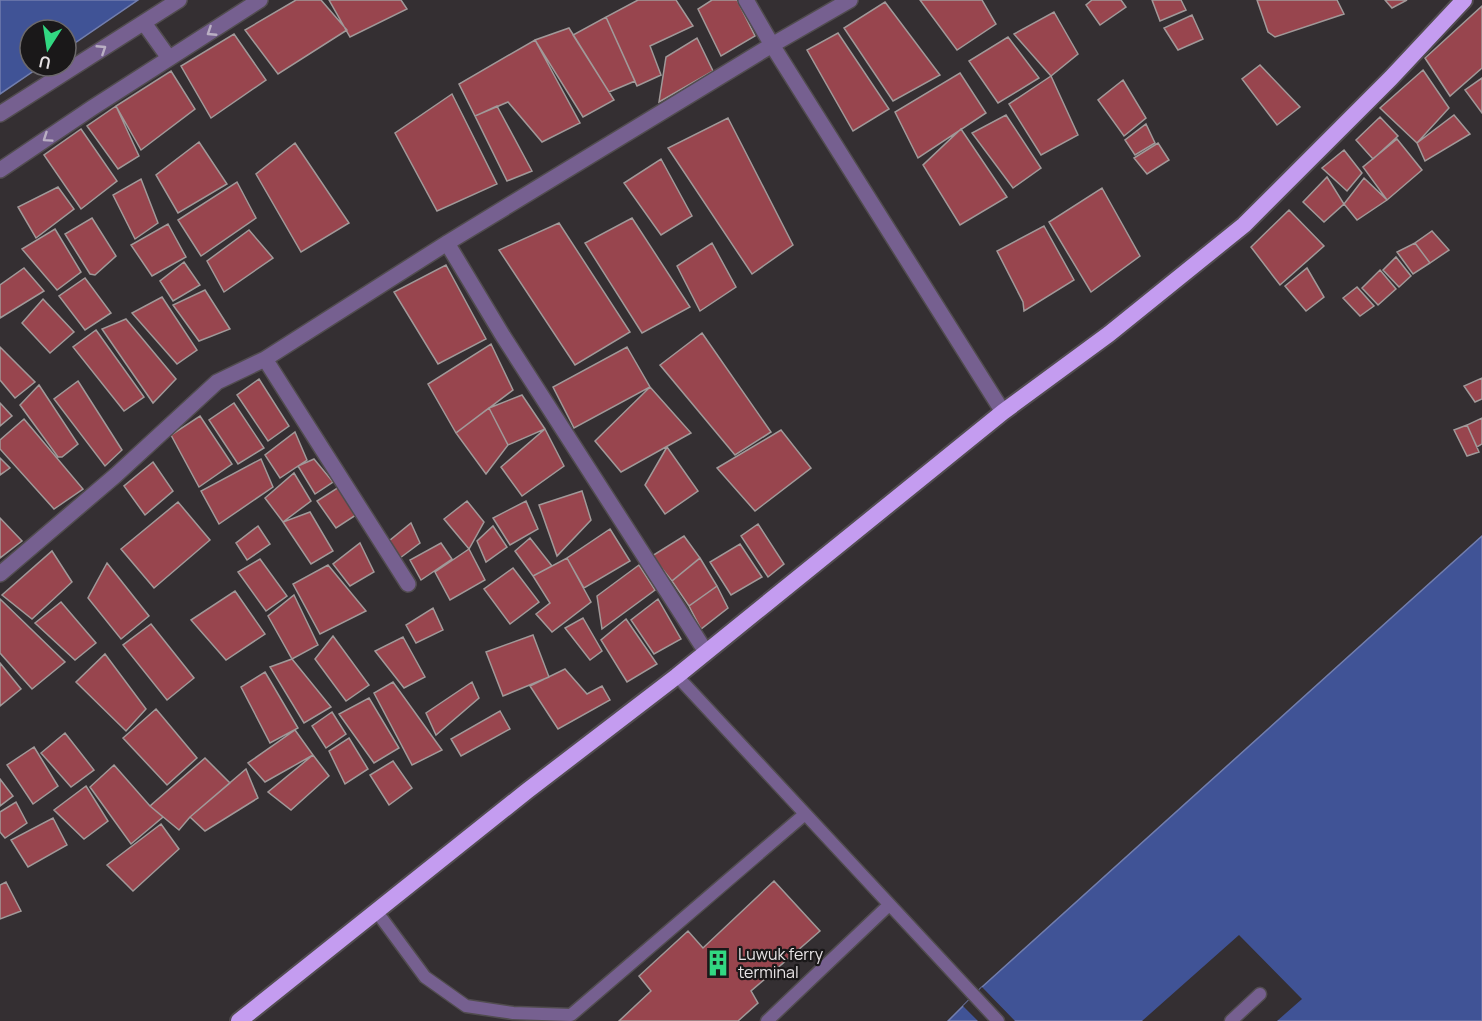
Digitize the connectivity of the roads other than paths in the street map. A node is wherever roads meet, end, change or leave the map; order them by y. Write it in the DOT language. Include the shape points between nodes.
graph roads {
  1 [pos="179,0"];
  2 [pos="260,0"];
  3 [pos="746,0"];
  4 [pos="850,0"];
  5 [pos="1464,0"];
  6 [pos="144,22"];
  7 [pos="772,45"];
  8 [pos="169,58"];
  9 [pos="0,114"];
  10 [pos="0,170"];
  11 [pos="447,243"];
  12 [pos="265,359"];
  13 [pos="1003,412"];
  14 [pos="0,574"];
  15 [pos="408,584"];
  16 [pos="706,652"];
  17 [pos="677,676"];
  18 [pos="805,814"];
  19 [pos="889,905"];
  20 [pos="376,912"];
  21 [pos="1260,994"];
  22 [pos="239,1021"];
  23 [pos="767,1021"];
  24 [pos="998,1021"];
  25 [pos="1231,1021"];
  1 -- 6 [label="street"];
  2 -- 8 [label="street, one-way"];
  3 -- 7 [label="street"];
  4 -- 7 [label="street"];
  5 -- 13 [label="highway" via="1244,225 1109,334"];
  6 -- 8 [label="street"];
  9 -- 6 [label="street, one-way"];
  7 -- 11 [label="street"];
  7 -- 13 [label="street"];
  8 -- 10 [label="street, one-way"];
  11 -- 12 [label="street"];
  11 -- 16 [label="street"];
  12 -- 14 [label="street" via="217,382"];
  12 -- 15 [label="street"];
  13 -- 16 [label="highway"];
  16 -- 17 [label="highway"];
  17 -- 18 [label="lane"];
  17 -- 20 [label="highway"];
  18 -- 19 [label="lane"];
  18 -- 20 [label="lane" via="571,1015 466,1006 425,977"];
  19 -- 23 [label="lane"];
  19 -- 24 [label="lane"];
  20 -- 22 [label="highway"];
  21 -- 25 [label="lane"];
}
